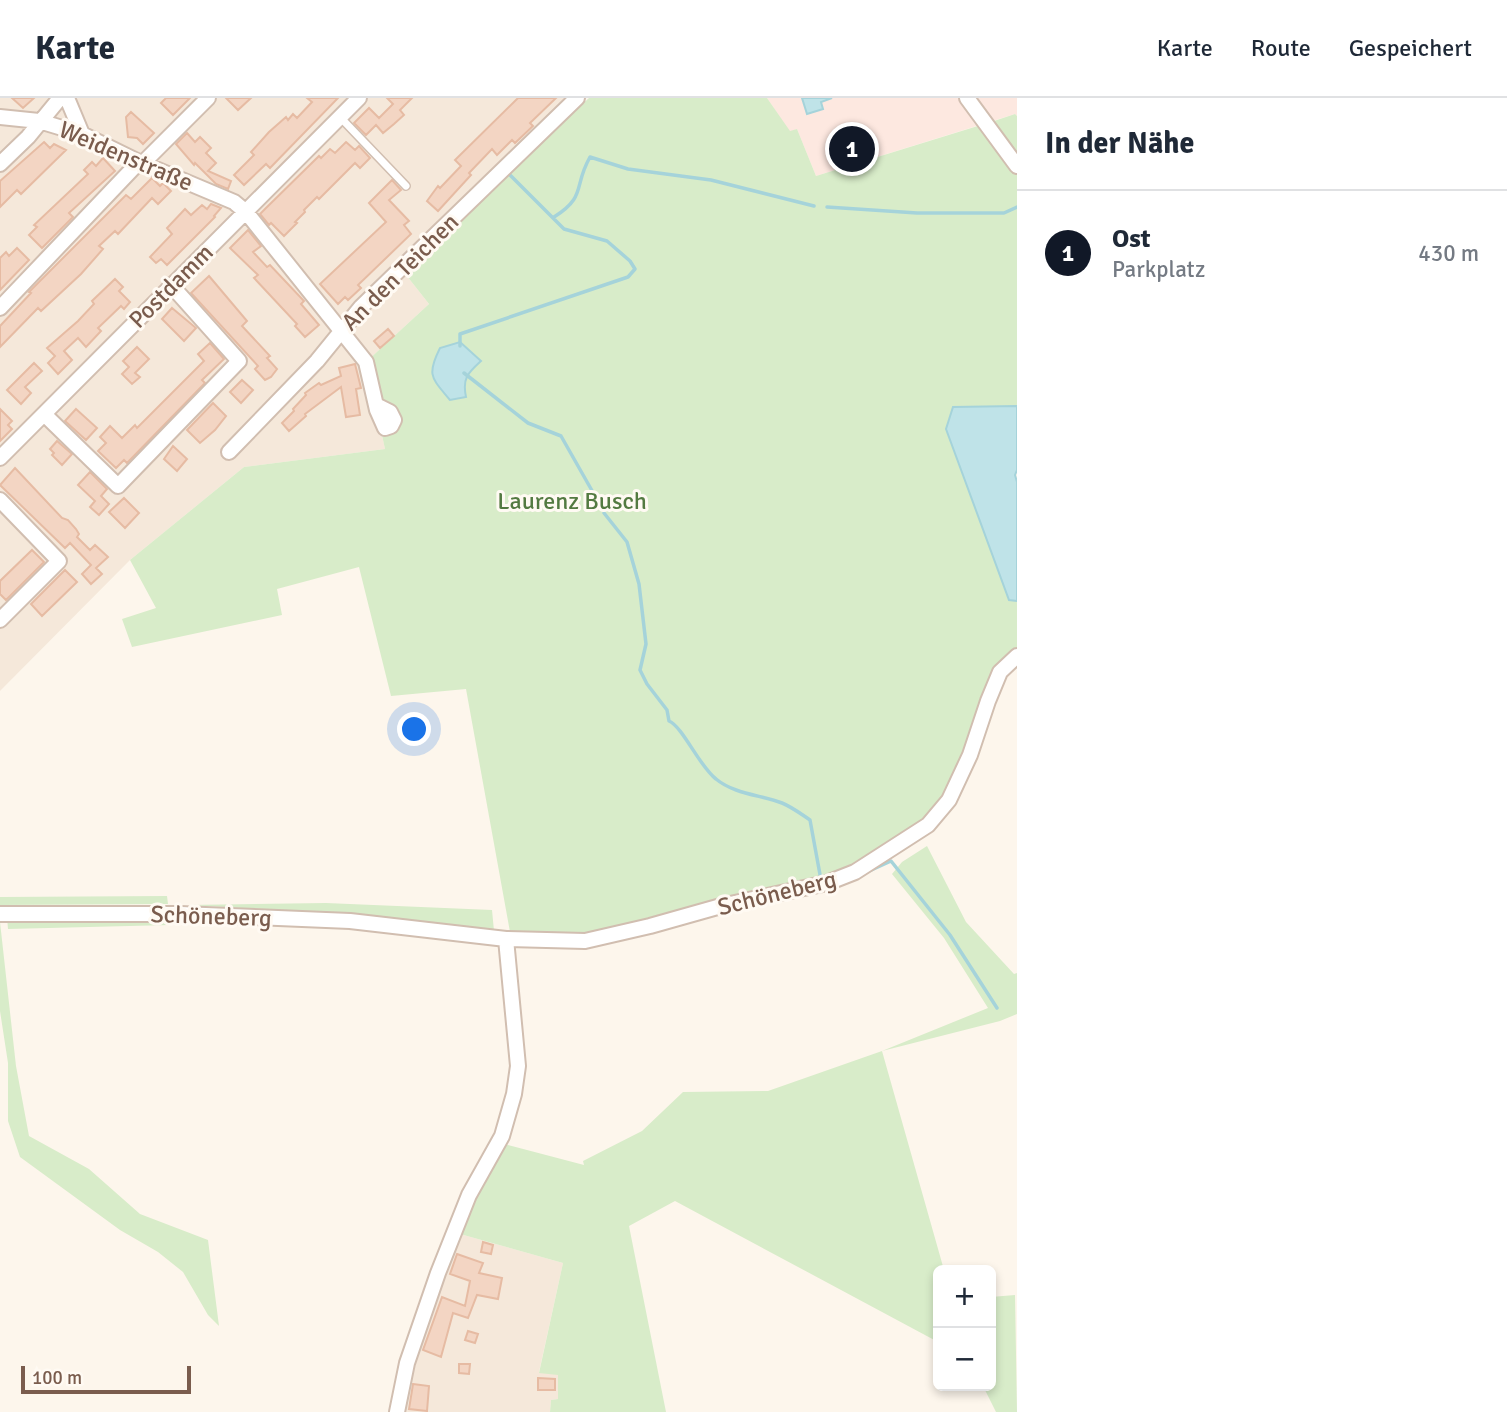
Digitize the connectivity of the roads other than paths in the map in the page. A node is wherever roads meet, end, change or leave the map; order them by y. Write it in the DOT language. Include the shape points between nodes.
graph roads {
  1 [pos="60,98"];
  2 [pos="67,98"];
  3 [pos="208,98"];
  4 [pos="359,98"];
  5 [pos="577,98"];
  6 [pos="967,98"];
  7 [pos="0,117"];
  8 [pos="340,117"];
  9 [pos="39,121"];
  10 [pos="82,134"];
  11 [pos="141,162"];
  12 [pos="0,164"];
  13 [pos="1017,166"];
  14 [pos="406,186"];
  15 [pos="246,212"];
  16 [pos="171,285"];
  17 [pos="0,308"];
  18 [pos="341,331"];
  19 [pos="376,405"];
  20 [pos="44,414"];
  21 [pos="229,452"];
  22 [pos="1,455"];
  23 [pos="0,500"];
  24 [pos="0,620"];
  25 [pos="1017,656"];
  26 [pos="0,914"];
  27 [pos="506,939"];
  28 [pos="397,1412"];
  1 -- 9 [label="street"];
  2 -- 10 [label="street"];
  3 -- 11 [label="street"];
  4 -- 8 [label="street, Postdamm"];
  5 -- 18 [label="street, An den Teichen"];
  6 -- 13 [label="street"];
  7 -- 9 [label="street, Weidenstraße"];
  8 -- 14 [label="lane"];
  8 -- 15 [label="street, Postdamm"];
  9 -- 10 [label="street, Weidenstraße"];
  9 -- 12 [label="street"];
  10 -- 11 [label="street, Weidenstraße"];
  11 -- 15 [label="street, Weidenstraße" via="234,202"];
  11 -- 17 [label="street"];
  15 -- 16 [label="street, Postdamm"];
  15 -- 18 [label="street"];
  16 -- 20 [label="street, Postdamm"];
  16 -- 20 [label="street" via="239,361 118,486"];
  18 -- 19 [label="street" via="366,362"];
  18 -- 21 [label="street, An den Teichen"];
  20 -- 22 [label="street, Postdamm"];
  23 -- 24 [label="street" via="59,561"];
  25 -- 27 [label="street, Schöneberg" via="1000,672 949,800 915,836 855,872 827,883 585,941"];
  26 -- 27 [label="street, Schöneberg" via="180,914 350,921"];
  27 -- 28 [label="street" via="518,1066 514,1094 502,1136 469,1195 438,1273 407,1363"];
}
